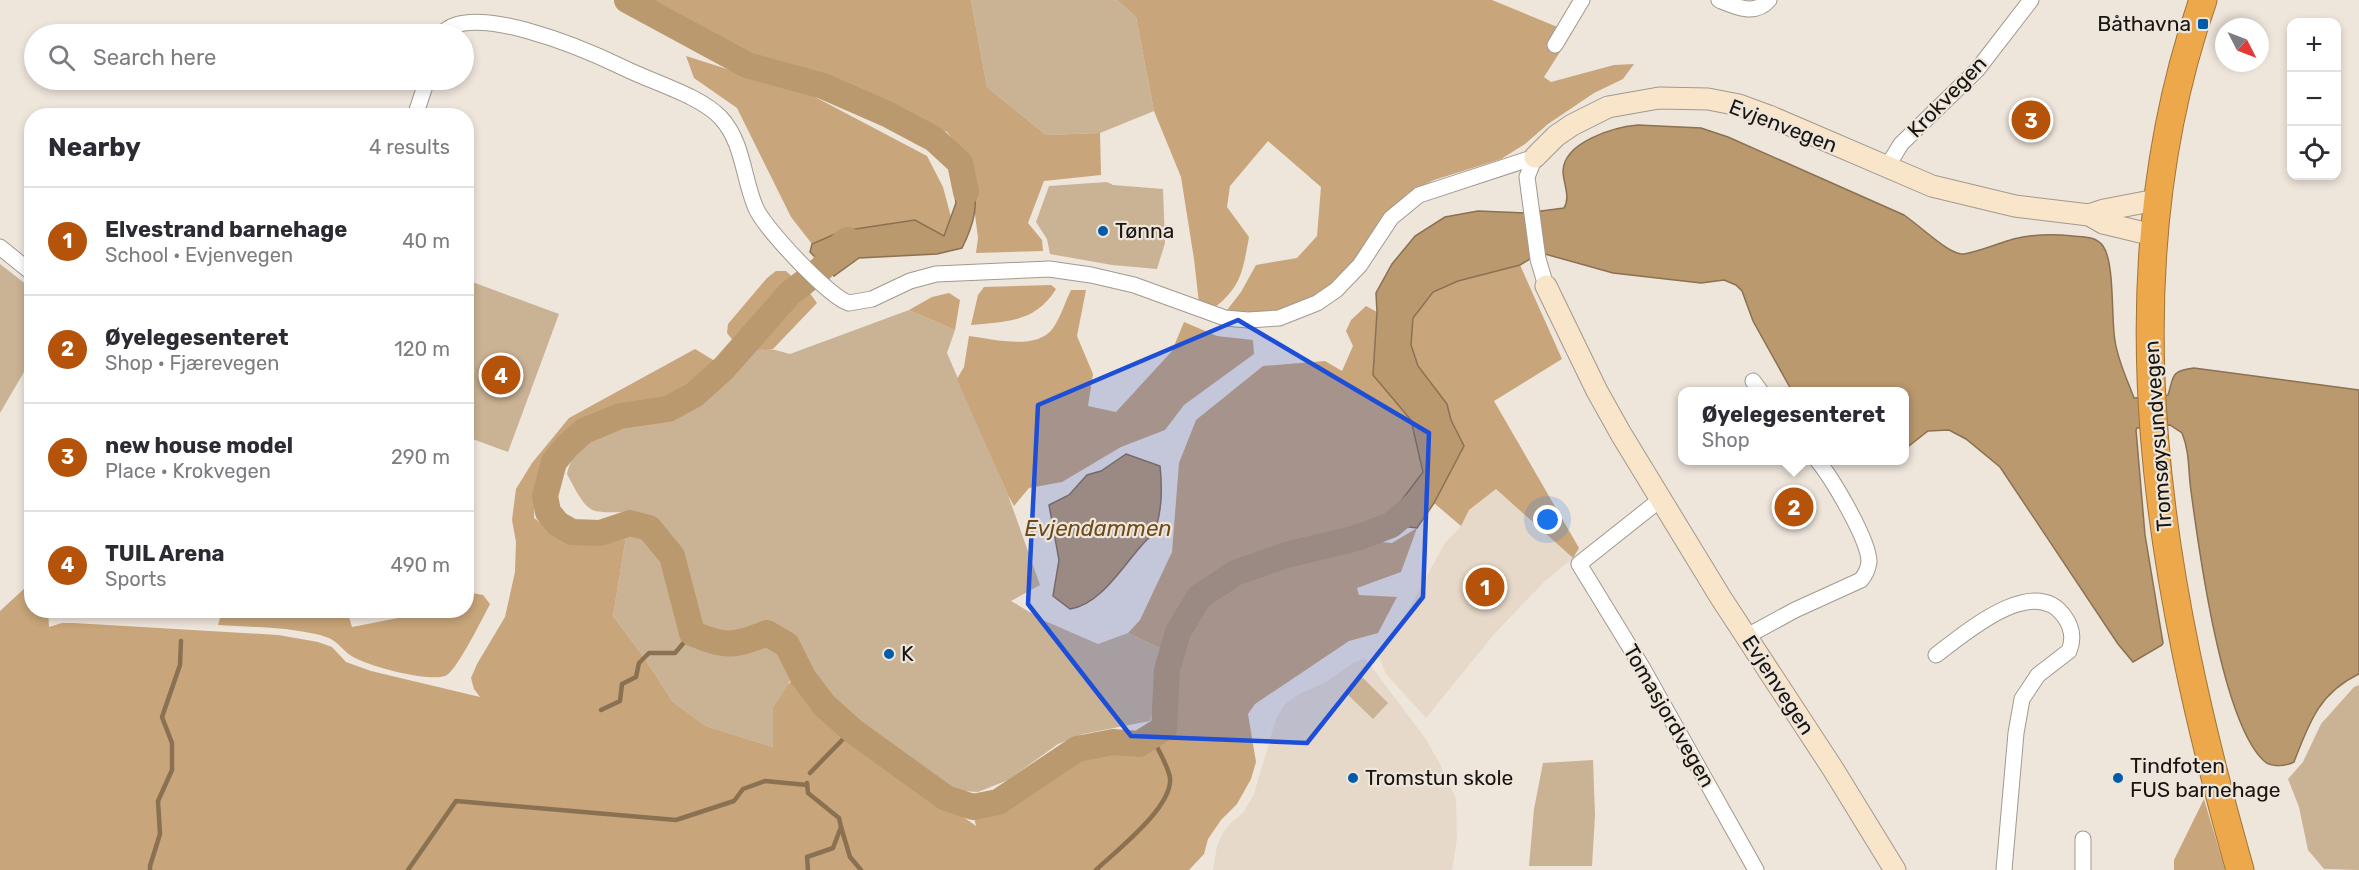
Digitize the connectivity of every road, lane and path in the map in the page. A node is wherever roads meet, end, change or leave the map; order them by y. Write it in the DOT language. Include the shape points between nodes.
graph roads {
  1 [pos="1582,0"];
  2 [pos="1719,0"];
  3 [pos="1769,0"];
  4 [pos="2031,0"];
  5 [pos="2203,0"];
  6 [pos="464,7"];
  7 [pos="528,15"];
  8 [pos="447,24"];
  9 [pos="1555,45"];
  10 [pos="424,90"];
  11 [pos="418,108"];
  12 [pos="1535,157"];
  13 [pos="1887,167"];
  14 [pos="2156,200"];
  15 [pos="2089,215"];
  16 [pos="2153,236"];
  17 [pos="0,247"];
  18 [pos="24,266"];
  19 [pos="1546,286"];
  20 [pos="1821,465"];
  21 [pos="1662,499"];
  22 [pos="1747,636"];
  23 [pos="1936,656"];
  24 [pos="2083,839"];
  25 [pos="1756,870"];
  26 [pos="1895,870"];
  27 [pos="2004,870"];
  28 [pos="2083,870"];
  29 [pos="2240,870"];
  1 -- 9 [label="street"];
  2 -- 3 [label="street" via="1747,9 1760,7"];
  4 -- 13 [label="street, Krokvegen" via="1977,70 1901,144"];
  5 -- 14 [label="highway, Tromsøysundvegen" via="2173,102"];
  6 -- 8 [label="street"];
  7 -- 12 [label="street" via="623,68 706,106 720,118 735,141 760,218 845,302 872,299 910,280 936,274 1049,269 1134,285 1225,318 1279,318 1317,303 1336,290 1364,259 1391,218 1419,195"];
  10 -- 11 [label="street"];
  12 -- 13 [label="street, Evjenvegen" via="1572,125 1608,108 1647,99 1683,98 1748,108"];
  12 -- 19 [label="street, Evjenvegen" via="1527,177 1538,258"];
  13 -- 15 [label="street, Evjenvegen" via="1932,186 1979,199"];
  14 -- 15 [label="street, Evjenvegen"];
  14 -- 16 [label="highway, Tromsøysundvegen"];
  15 -- 16 [label="street, Evjenvegen" via="2103,223"];
  16 -- 29 [label="highway, Tromsøysundvegen" via="2149,309 2152,398 2164,531 2201,723"];
  17 -- 18 [label="street"];
  19 -- 21 [label="street, Evjenvegen" via="1607,411"];
  20 -- 22 [label="street" via="1860,534 1868,558 1866,573 1861,580"];
  21 -- 22 [label="street, Evjenvegen"];
  21 -- 25 [label="street, Tomasjordvegen" via="1579,564"];
  22 -- 26 [label="street, Evjenvegen"];
  23 -- 27 [label="street" via="1991,616 2023,603 2055,607 2072,632 2068,651 2038,675 2022,699"];
  24 -- 28 [label="street"];
}
